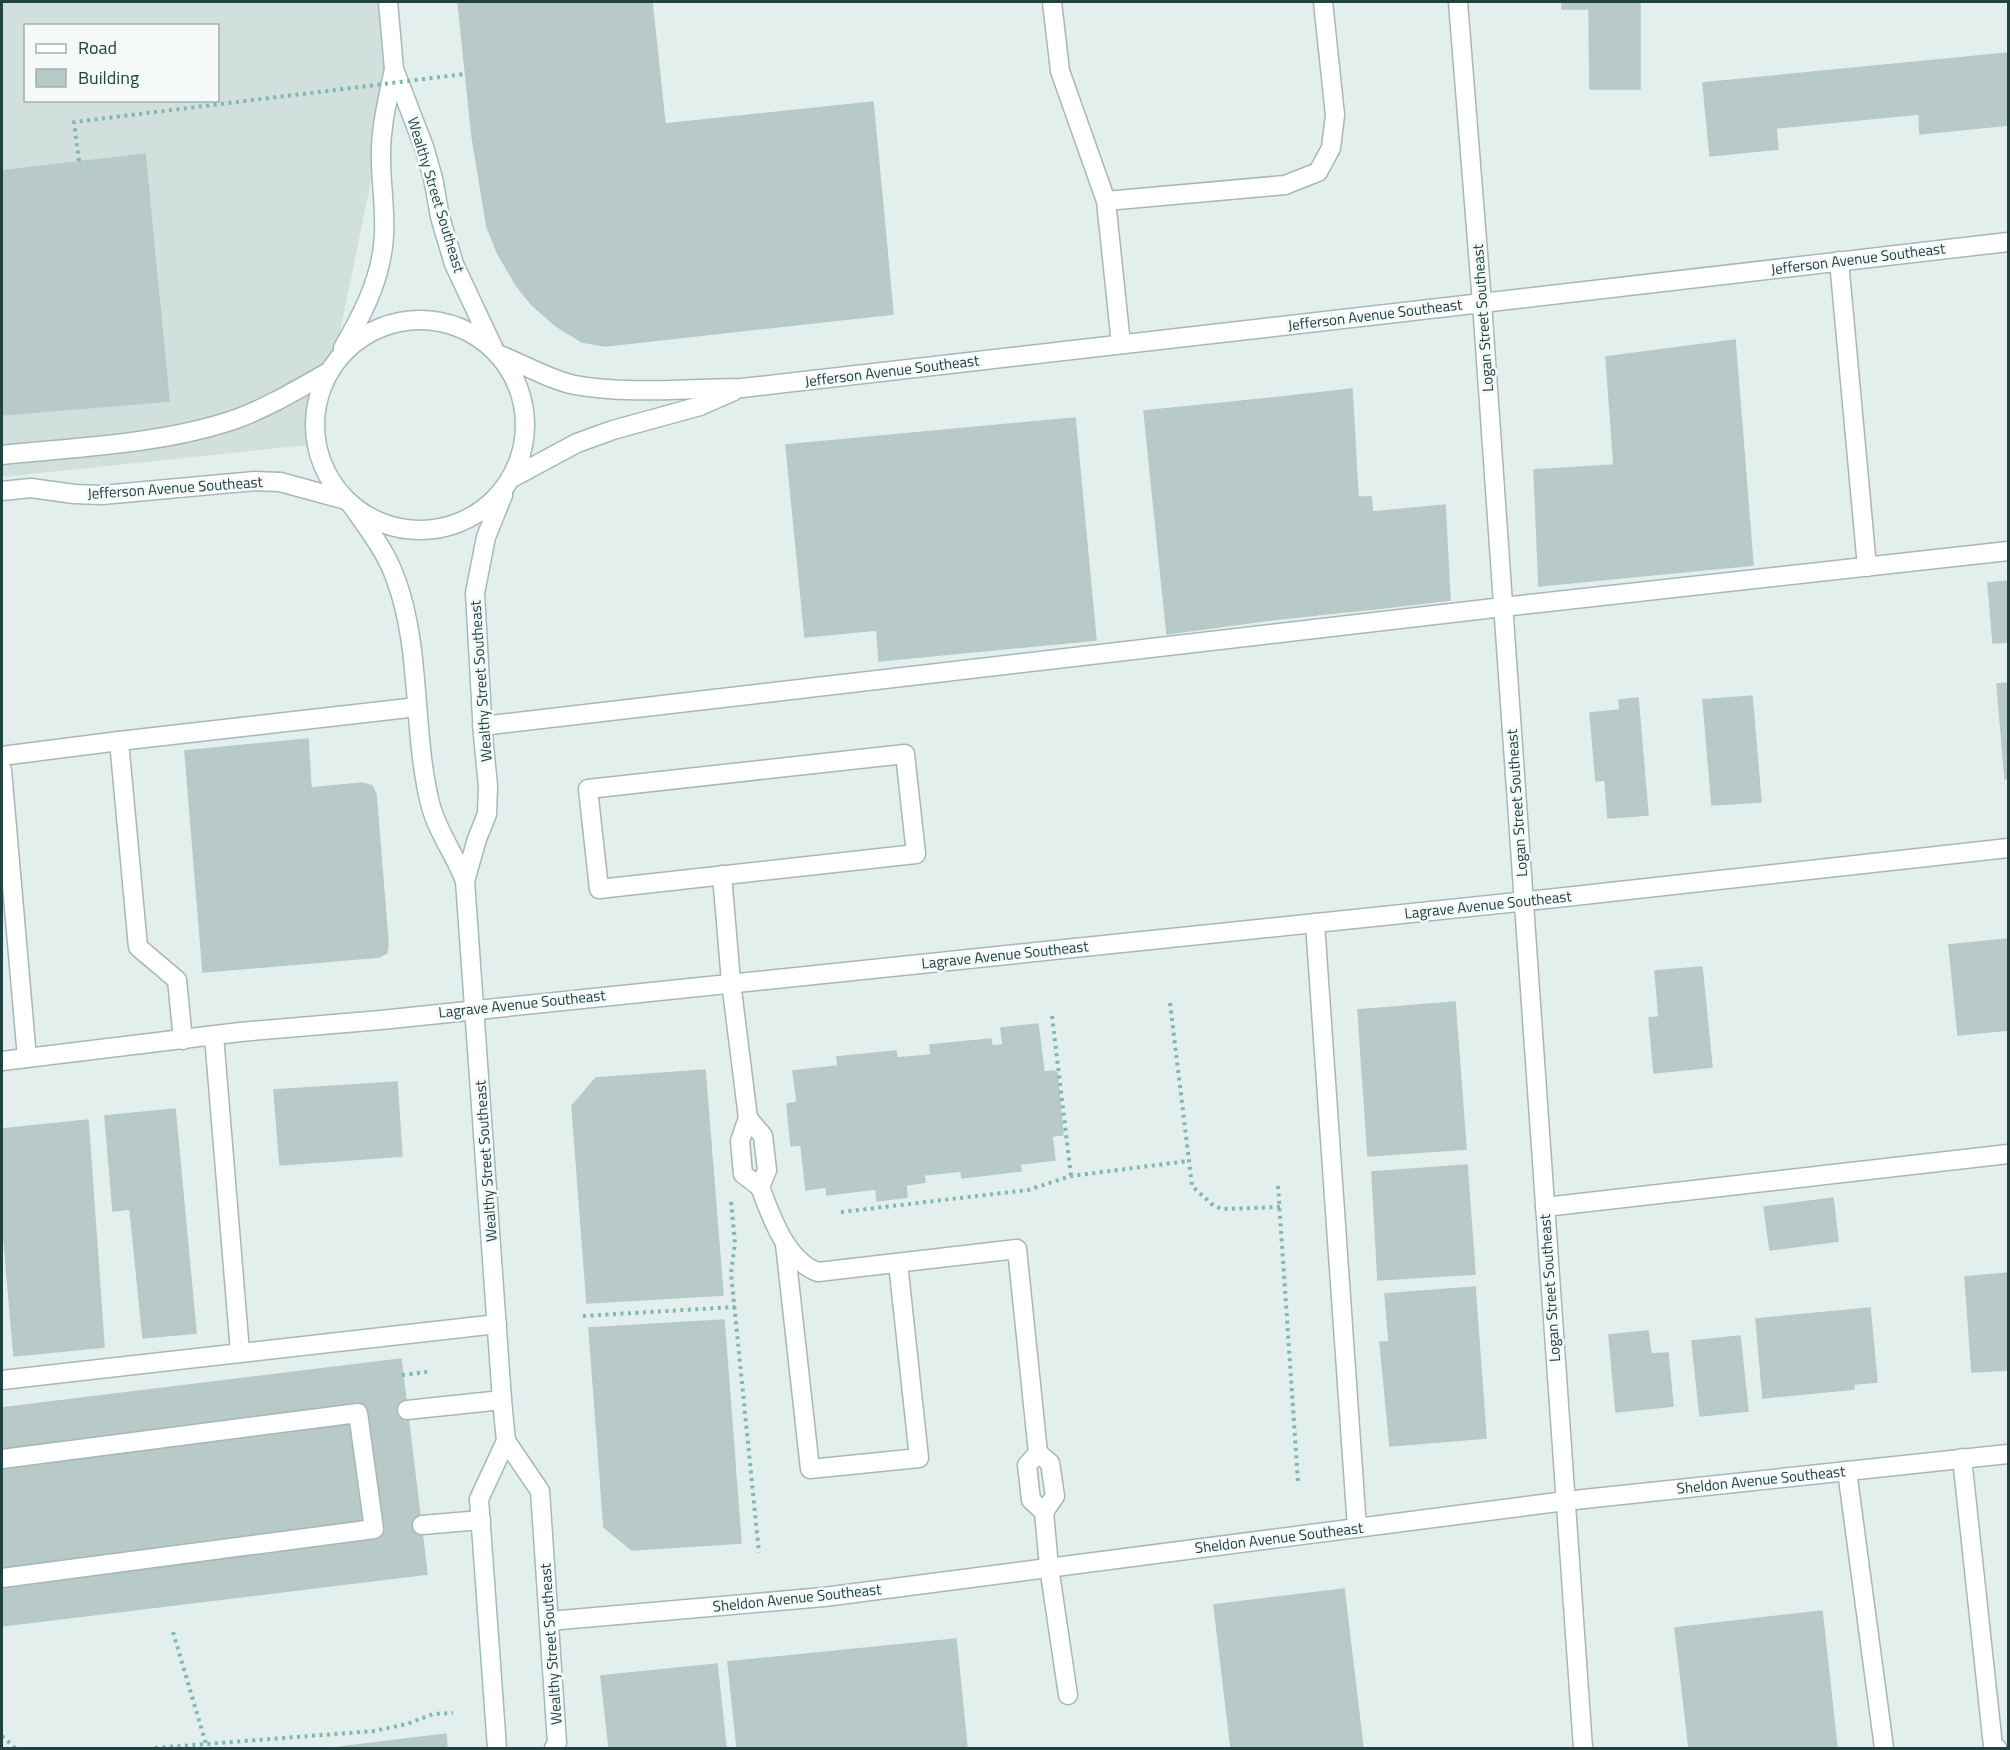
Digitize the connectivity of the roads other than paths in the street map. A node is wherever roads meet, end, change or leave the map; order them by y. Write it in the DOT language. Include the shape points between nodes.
graph roads {
  1 [pos="388,2"];
  2 [pos="1052,2"];
  3 [pos="1323,2"];
  4 [pos="1458,2"];
  5 [pos="394,69"];
  6 [pos="1106,201"];
  7 [pos="2008,242"];
  8 [pos="1839,261"];
  9 [pos="1482,303"];
  10 [pos="1121,344"];
  11 [pos="496,353"];
  12 [pos="331,369"];
  13 [pos="742,388"];
  14 [pos="2,455"];
  15 [pos="509,481"];
  16 [pos="2,491"];
  17 [pos="348,502"];
  18 [pos="2008,551"];
  19 [pos="1867,567"];
  20 [pos="1503,607"];
  21 [pos="417,707"];
  22 [pos="482,726"];
  23 [pos="119,741"];
  24 [pos="2,756"];
  25 [pos="2,770"];
  26 [pos="2008,848"];
  27 [pos="722,875"];
  28 [pos="465,881"];
  29 [pos="1523,902"];
  30 [pos="1315,923"];
  31 [pos="731,982"];
  32 [pos="475,1009"];
  33 [pos="214,1036"];
  34 [pos="183,1040"];
  35 [pos="27,1058"];
  36 [pos="2,1061"];
  37 [pos="2008,1154"];
  38 [pos="1545,1207"];
  39 [pos="785,1244"];
  40 [pos="898,1263"];
  41 [pos="497,1324"];
  42 [pos="240,1353"];
  43 [pos="2,1380"];
  44 [pos="502,1401"];
  45 [pos="407,1410"];
  46 [pos="506,1441"];
  47 [pos="2008,1454"];
  48 [pos="1962,1458"];
  49 [pos="2,1459"];
  50 [pos="1847,1471"];
  51 [pos="1565,1501"];
  52 [pos="481,1520"];
  53 [pos="422,1525"];
  54 [pos="1357,1528"];
  55 [pos="1049,1567"];
  56 [pos="2,1578"];
  57 [pos="549,1621"];
  58 [pos="1068,1695"];
  59 [pos="1993,1748"];
  60 [pos="497,1749"];
  61 [pos="554,1749"];
  62 [pos="1583,1749"];
  63 [pos="1884,1749"];
  1 -- 5 [label="street, Wealthy Street Southeast"];
  2 -- 6 [label="street" via="1060,71"];
  3 -- 6 [label="street" via="1335,115 1331,148 1318,172 1285,185"];
  4 -- 9 [label="street, Logan Street Southeast"];
  5 -- 11 [label="street, Wealthy Street Southeast" via="424,147 454,264"];
  5 -- 12 [label="street, Wealthy Street Southeast" via="382,124 383,246 374,286"];
  6 -- 10 [label="street"];
  7 -- 8 [label="street, Jefferson Avenue Southeast"];
  8 -- 9 [label="street, Jefferson Avenue Southeast"];
  8 -- 19 [label="street"];
  9 -- 10 [label="street, Jefferson Avenue Southeast"];
  9 -- 20 [label="street, Logan Street Southeast"];
  10 -- 13 [label="street, Jefferson Avenue Southeast"];
  11 -- 12 [label="street" via="475,335 450,324 397,322 350,347"];
  11 -- 13 [label="street, Jefferson Avenue Southeast" via="553,379 589,387"];
  11 -- 15 [label="street" via="518,385 523,405 523,445"];
  12 -- 14 [label="street" via="270,404 196,431"];
  12 -- 17 [label="street" via="317,404 317,444 335,487"];
  13 -- 15 [label="street, Jefferson Avenue Southeast" via="700,406 577,443"];
  15 -- 17 [label="street" via="492,502 471,517 447,527 421,531 396,528"];
  15 -- 22 [label="street, Wealthy Street Southeast" via="486,537 475,593"];
  16 -- 17 [label="street, Jefferson Avenue Southeast" via="32,488 102,495 255,481 280,482"];
  17 -- 21 [label="street, Wealthy Street Southeast" via="383,551 396,578 406,618"];
  18 -- 19 [label="street"];
  19 -- 20 [label="street"];
  20 -- 22 [label="street"];
  20 -- 29 [label="street, Logan Street Southeast"];
  21 -- 23 [label="street"];
  21 -- 28 [label="street, Wealthy Street Southeast" via="420,748 434,818"];
  22 -- 28 [label="street, Wealthy Street Southeast" via="487,814"];
  23 -- 24 [label="street"];
  23 -- 34 [label="street" via="138,947 177,980"];
  25 -- 35 [label="street"];
  26 -- 29 [label="street, Lagrave Avenue Southeast"];
  27 -- 27 [label="street" via="916,854 905,754 588,789 599,889"];
  27 -- 31 [label="street"];
  28 -- 32 [label="street, Wealthy Street Southeast"];
  29 -- 30 [label="street, Lagrave Avenue Southeast"];
  29 -- 38 [label="street, Logan Street Southeast"];
  30 -- 31 [label="street, Lagrave Avenue Southeast"];
  30 -- 54 [label="street"];
  31 -- 32 [label="street, Lagrave Avenue Southeast"];
  31 -- 39 [label="street" via="748,1118 763,1136 767,1170 760,1187"];
  32 -- 33 [label="street, Lagrave Avenue Southeast"];
  32 -- 41 [label="street, Wealthy Street Southeast"];
  33 -- 34 [label="street, Lagrave Avenue Southeast"];
  33 -- 42 [label="street"];
  34 -- 35 [label="street, Lagrave Avenue Southeast"];
  35 -- 36 [label="street, Lagrave Avenue Southeast"];
  37 -- 38 [label="street"];
  38 -- 51 [label="street, Logan Street Southeast"];
  39 -- 40 [label="street" via="807,1268 818,1272"];
  39 -- 40 [label="street" via="810,1469 919,1458"];
  40 -- 55 [label="street" via="1017,1249 1038,1453 1050,1463 1055,1496 1044,1512"];
  41 -- 42 [label="street"];
  41 -- 44 [label="street, Wealthy Street Southeast"];
  42 -- 43 [label="street"];
  44 -- 45 [label="street"];
  44 -- 46 [label="street, Wealthy Street Southeast"];
  46 -- 52 [label="street" via="479,1499"];
  46 -- 57 [label="street, Wealthy Street Southeast" via="540,1491"];
  47 -- 48 [label="street, Sheldon Avenue Southeast"];
  48 -- 50 [label="street, Sheldon Avenue Southeast"];
  48 -- 59 [label="street"];
  49 -- 56 [label="street" via="358,1413 374,1529"];
  50 -- 51 [label="street, Sheldon Avenue Southeast"];
  50 -- 63 [label="street"];
  51 -- 54 [label="street, Sheldon Avenue Southeast"];
  51 -- 62 [label="street, Logan Street Southeast"];
  52 -- 53 [label="street"];
  52 -- 60 [label="street"];
  54 -- 55 [label="street, Sheldon Avenue Southeast"];
  55 -- 57 [label="street, Sheldon Avenue Southeast" via="824,1597"];
  55 -- 58 [label="street"];
  57 -- 61 [label="street, Wealthy Street Southeast" via="557,1743"];
}
